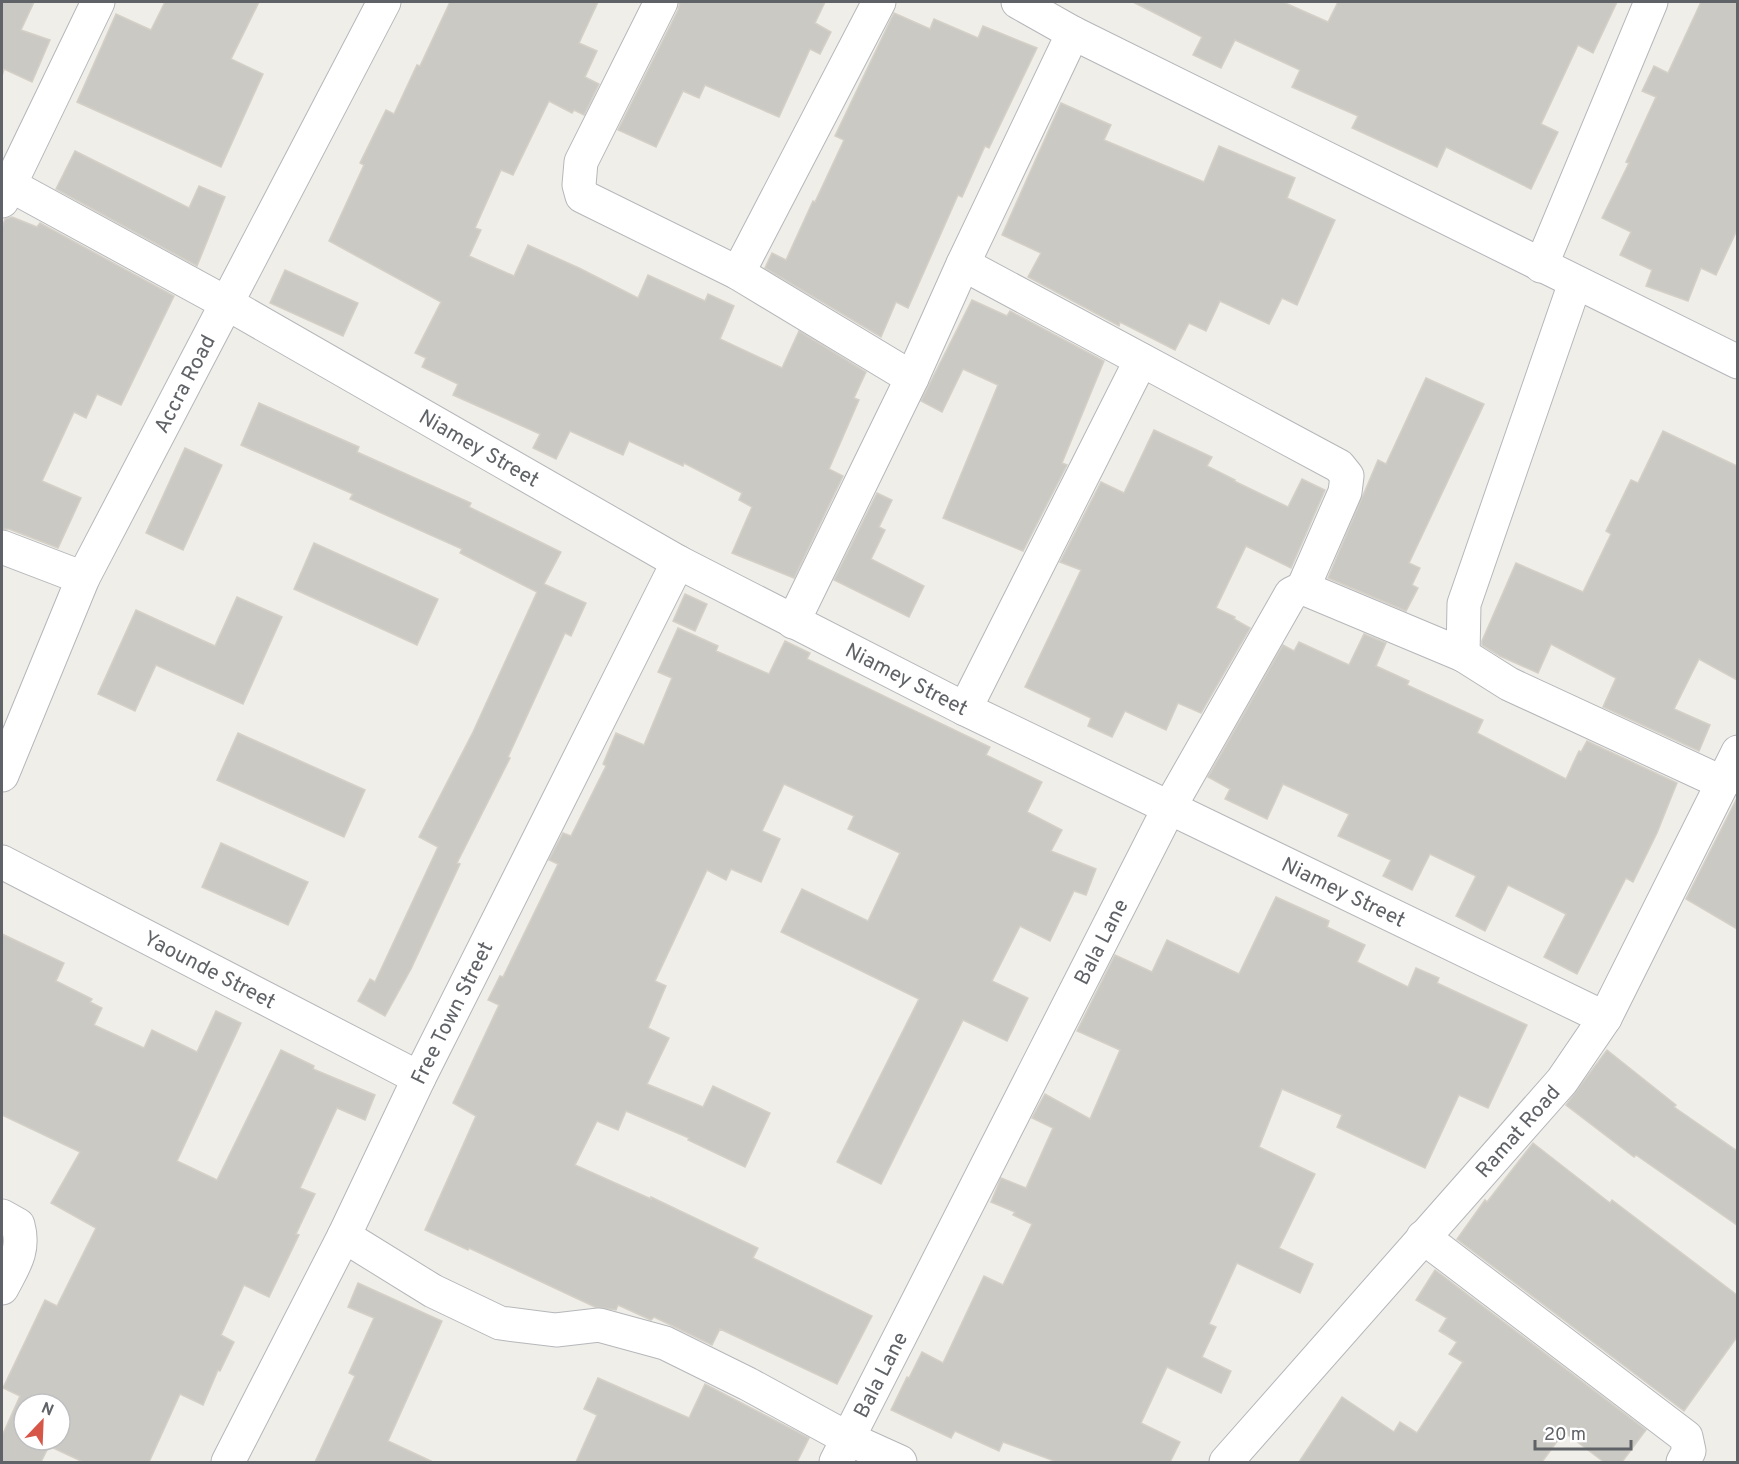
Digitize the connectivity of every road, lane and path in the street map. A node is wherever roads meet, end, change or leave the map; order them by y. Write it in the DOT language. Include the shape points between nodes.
graph roads {
  1 [pos="98,2"];
  2 [pos="384,2"];
  3 [pos="662,2"];
  4 [pos="879,2"];
  5 [pos="1018,2"];
  6 [pos="1652,2"];
  7 [pos="1073,33"];
  8 [pos="6,193"];
  9 [pos="963,264"];
  10 [pos="1541,266"];
  11 [pos="738,273"];
  12 [pos="1575,282"];
  13 [pos="228,304"];
  14 [pos="1141,360"];
  15 [pos="1737,362"];
  16 [pos="912,378"];
  17 [pos="2,547"];
  18 [pos="678,562"];
  19 [pos="84,578"];
  20 [pos="1303,588"];
  21 [pos="793,622"];
  22 [pos="1463,655"];
  23 [pos="965,709"];
  24 [pos="1737,752"];
  25 [pos="2,775"];
  26 [pos="1723,783"];
  27 [pos="1169,808"];
  28 [pos="2,862"];
  29 [pos="1605,1018"];
  30 [pos="418,1078"];
  31 [pos="2,1216"];
  32 [pos="344,1236"];
  33 [pos="1423,1237"];
  34 [pos="2,1288"];
  35 [pos="841,1450"];
  36 [pos="228,1462"];
  37 [pos="900,1462"];
  38 [pos="1226,1462"];
  39 [pos="1683,1462"];
  1 -- 8 [label="street"];
  2 -- 13 [label="street, Accra Road"];
  3 -- 11 [label="street" via="581,162 582,196"];
  4 -- 11 [label="street"];
  5 -- 7 [label="street"];
  6 -- 10 [label="street"];
  7 -- 9 [label="street"];
  7 -- 10 [label="street"];
  8 -- 13 [label="street, Niamey Street"];
  9 -- 14 [label="street"];
  9 -- 16 [label="street"];
  10 -- 12 [label="street"];
  11 -- 16 [label="street"];
  12 -- 15 [label="street"];
  12 -- 22 [label="street" via="1464,604"];
  13 -- 18 [label="street, Niamey Street"];
  13 -- 19 [label="street, Accra Road"];
  14 -- 20 [label="street" via="1339,466 1347,476 1345,492"];
  14 -- 23 [label="street"];
  16 -- 21 [label="street"];
  17 -- 19 [label="street"];
  18 -- 21 [label="street, Niamey Street"];
  18 -- 30 [label="street, Free Town Street"];
  19 -- 25 [label="street, Accra Road"];
  20 -- 22 [label="street"];
  20 -- 27 [label="street, Bala Lane" via="1291,594 1282,607"];
  21 -- 23 [label="street, Niamey Street"];
  22 -- 26 [label="street" via="1509,684"];
  23 -- 27 [label="street, Niamey Street"];
  24 -- 26 [label="street, Ramat Road"];
  26 -- 29 [label="street, Ramat Road"];
  27 -- 29 [label="street, Niamey Street"];
  27 -- 35 [label="street, Bala Lane"];
  28 -- 30 [label="street, Yaounde Street"];
  29 -- 33 [label="street, Ramat Road" via="1562,1081"];
  30 -- 32 [label="street, Free Town Street"];
  31 -- 34 [label="street" via="18,1225 22,1238 19,1256"];
  32 -- 35 [label="street" via="433,1291 500,1323 556,1330 599,1325 665,1343 748,1384"];
  32 -- 36 [label="street, Free Town Street"];
  33 -- 38 [label="street, Ramat Road"];
  33 -- 39 [label="street" via="1686,1437 1689,1451"];
  35 -- 37 [label="street"];
}
